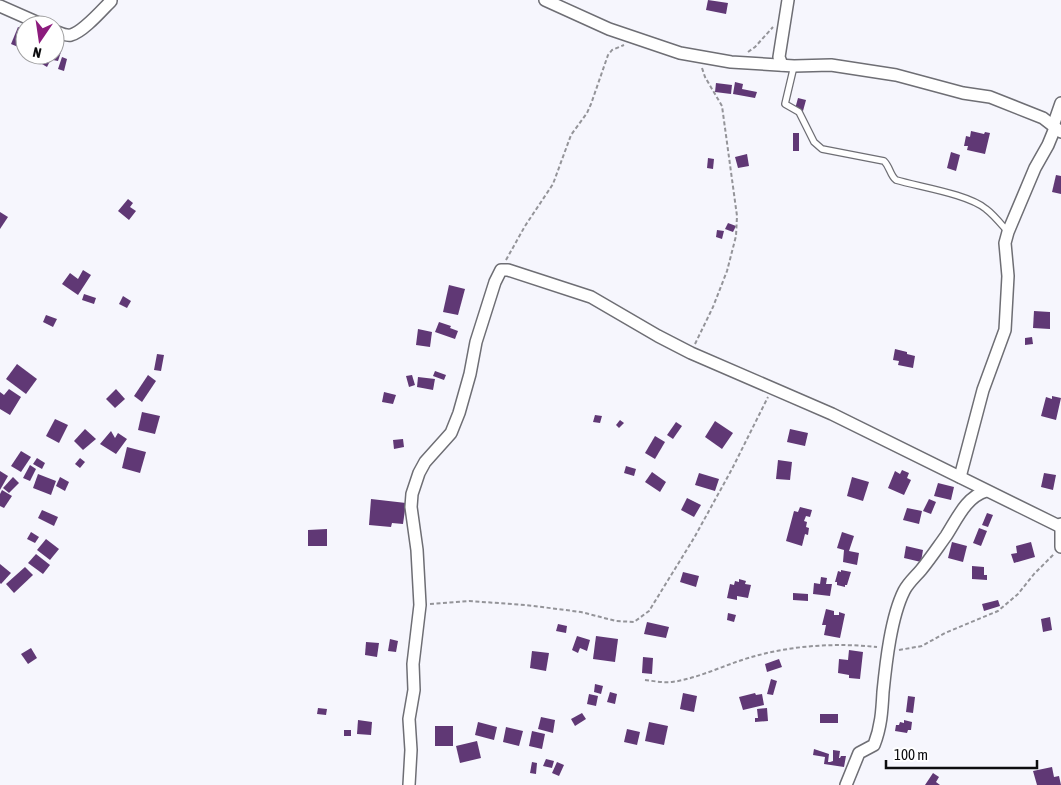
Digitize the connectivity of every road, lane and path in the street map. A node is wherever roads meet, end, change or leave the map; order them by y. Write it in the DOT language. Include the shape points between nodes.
graph roads {
  1 [pos="545,0"];
  2 [pos="788,0"];
  3 [pos="111,1"];
  4 [pos="0,6"];
  5 [pos="20,15"];
  6 [pos="783,21"];
  7 [pos="65,34"];
  8 [pos="641,40"];
  9 [pos="699,58"];
  10 [pos="730,62"];
  11 [pos="782,65"];
  12 [pos="794,66"];
  13 [pos="1061,103"];
  14 [pos="1058,130"];
  15 [pos="1008,232"];
  16 [pos="501,270"];
  17 [pos="691,353"];
  18 [pos="772,388"];
  19 [pos="960,476"];
  20 [pos="986,491"];
  21 [pos="1061,525"];
  22 [pos="1059,549"];
  23 [pos="420,605"];
  24 [pos="889,649"];
  25 [pos="645,680"];
  26 [pos="409,785"];
  27 [pos="846,785"];
  1 -- 8 [label="street"];
  2 -- 6 [label="street"];
  3 -- 7 [label="street" via="79,31"];
  4 -- 5 [label="street"];
  6 -- 10 [label="path" via="767,32 755,47"];
  6 -- 11 [label="street" via="779,57"];
  8 -- 9 [label="street"];
  8 -- 16 [label="path" via="612,50 608,55 587,113 571,135 553,184"];
  9 -- 10 [label="street"];
  9 -- 17 [label="path" via="722,106 736,236 727,271"];
  10 -- 11 [label="street"];
  11 -- 12 [label="street"];
  12 -- 14 [label="street" via="831,66 903,76 990,97 1042,118"];
  12 -- 15 [label="lane" via="785,104 799,112 819,146 884,161 896,180 978,204"];
  13 -- 14 [label="street" via="1054,122"];
  14 -- 15 [label="street" via="1035,168"];
  15 -- 19 [label="street" via="1005,243 1008,276 1005,330 983,390"];
  16 -- 17 [label="street" via="591,297"];
  16 -- 23 [label="street" via="476,342 466,392 451,433 425,462 415,482 411,507"];
  17 -- 18 [label="street"];
  18 -- 19 [label="street"];
  18 -- 23 [label="path" via="694,538 649,611 634,622 526,605 469,601"];
  19 -- 20 [label="street"];
  20 -- 21 [label="street"];
  20 -- 24 [label="street" via="968,502 927,563 905,589"];
  21 -- 22 [label="street"];
  22 -- 24 [label="path" via="998,611 922,646 907,650"];
  23 -- 26 [label="street" via="409,719"];
  24 -- 25 [label="path" via="861,645 810,646 759,655 671,682"];
  24 -- 27 [label="street" via="877,736 874,745 859,752"];
}
